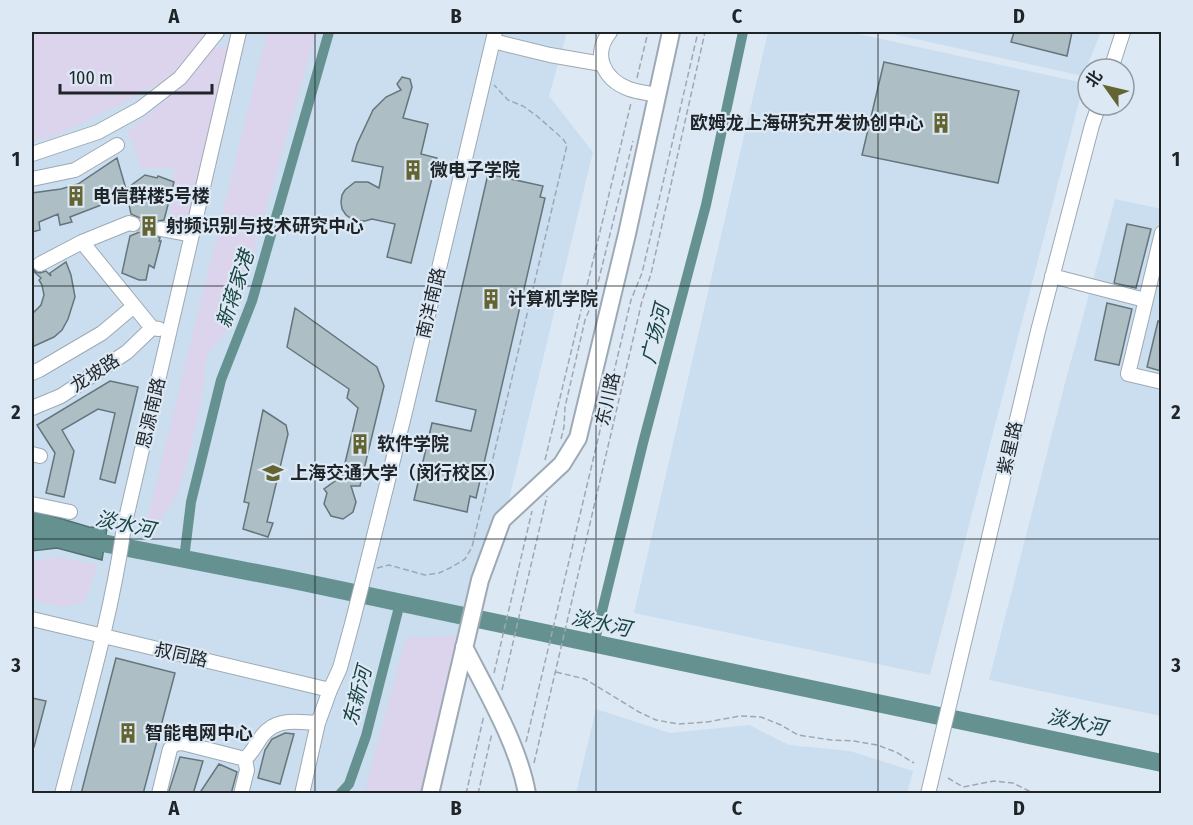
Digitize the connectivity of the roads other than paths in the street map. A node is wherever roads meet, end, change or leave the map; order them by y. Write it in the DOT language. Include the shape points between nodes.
graph roads {
  1 [pos="217,32"];
  2 [pos="239,32"];
  3 [pos="610,32"];
  4 [pos="671,32"];
  5 [pos="1123,32"];
  6 [pos="494,36"];
  7 [pos="1115,57"];
  8 [pos="602,64"];
  9 [pos="657,95"];
  10 [pos="1095,117"];
  11 [pos="117,145"];
  12 [pos="32,154"];
  13 [pos="32,179"];
  14 [pos="133,224"];
  15 [pos="161,229"];
  16 [pos="1161,233"];
  17 [pos="192,235"];
  18 [pos="82,242"];
  19 [pos="40,264"];
  20 [pos="1052,276"];
  21 [pos="1145,300"];
  22 [pos="134,306"];
  23 [pos="152,328"];
  24 [pos="169,332"];
  25 [pos="32,373"];
  26 [pos="1161,382"];
  27 [pos="32,408"];
  28 [pos="32,504"];
  29 [pos="70,513"];
  30 [pos="32,619"];
  31 [pos="103,636"];
  32 [pos="464,647"];
  33 [pos="330,690"];
  34 [pos="318,723"];
  35 [pos="245,759"];
  36 [pos="62,794"];
  37 [pos="159,794"];
  38 [pos="241,794"];
  39 [pos="302,794"];
  40 [pos="430,794"];
  41 [pos="527,794"];
  42 [pos="928,794"];
  1 -- 12 [label="street" via="180,78 140,109 98,132"];
  2 -- 17 [label="street, 思源南路"];
  3 -- 8 [label="street" via="600,51"];
  4 -- 9 [label="main road, 东川路"];
  5 -- 7 [label="street"];
  6 -- 8 [label="street" via="550,55"];
  6 -- 33 [label="street, 南洋南路" via="366,570 340,668"];
  8 -- 9 [label="street" via="612,80 629,89"];
  9 -- 32 [label="main road, 东川路" via="578,438 562,464 502,520 480,580"];
  10 -- 20 [label="street, 紫星路"];
  11 -- 13 [label="street" via="75,170"];
  14 -- 18 [label="street"];
  15 -- 17 [label="street"];
  16 -- 21 [label="street"];
  17 -- 24 [label="street, 思源南路"];
  18 -- 19 [label="street"];
  18 -- 22 [label="street"];
  20 -- 21 [label="street"];
  20 -- 42 [label="street, 紫星路"];
  21 -- 26 [label="street" via="1128,374"];
  22 -- 23 [label="street"];
  22 -- 25 [label="street" via="102,333"];
  23 -- 24 [label="street"];
  23 -- 27 [label="street, 龙坡路" via="127,352 61,396"];
  24 -- 31 [label="street, 思源南路"];
  28 -- 29 [label="street"];
  30 -- 31 [label="street, 叔同路"];
  31 -- 33 [label="street, 叔同路"];
  31 -- 36 [label="street, 思源南路"];
  32 -- 40 [label="main road, 东川路"];
  32 -- 41 [label="main road" via="507,732"];
  33 -- 34 [label="street"];
  34 -- 35 [label="street" via="280,722 270,727"];
  34 -- 39 [label="street"];
  35 -- 37 [label="street" via="174,744"];
  35 -- 38 [label="street" via="247,770"];
}
